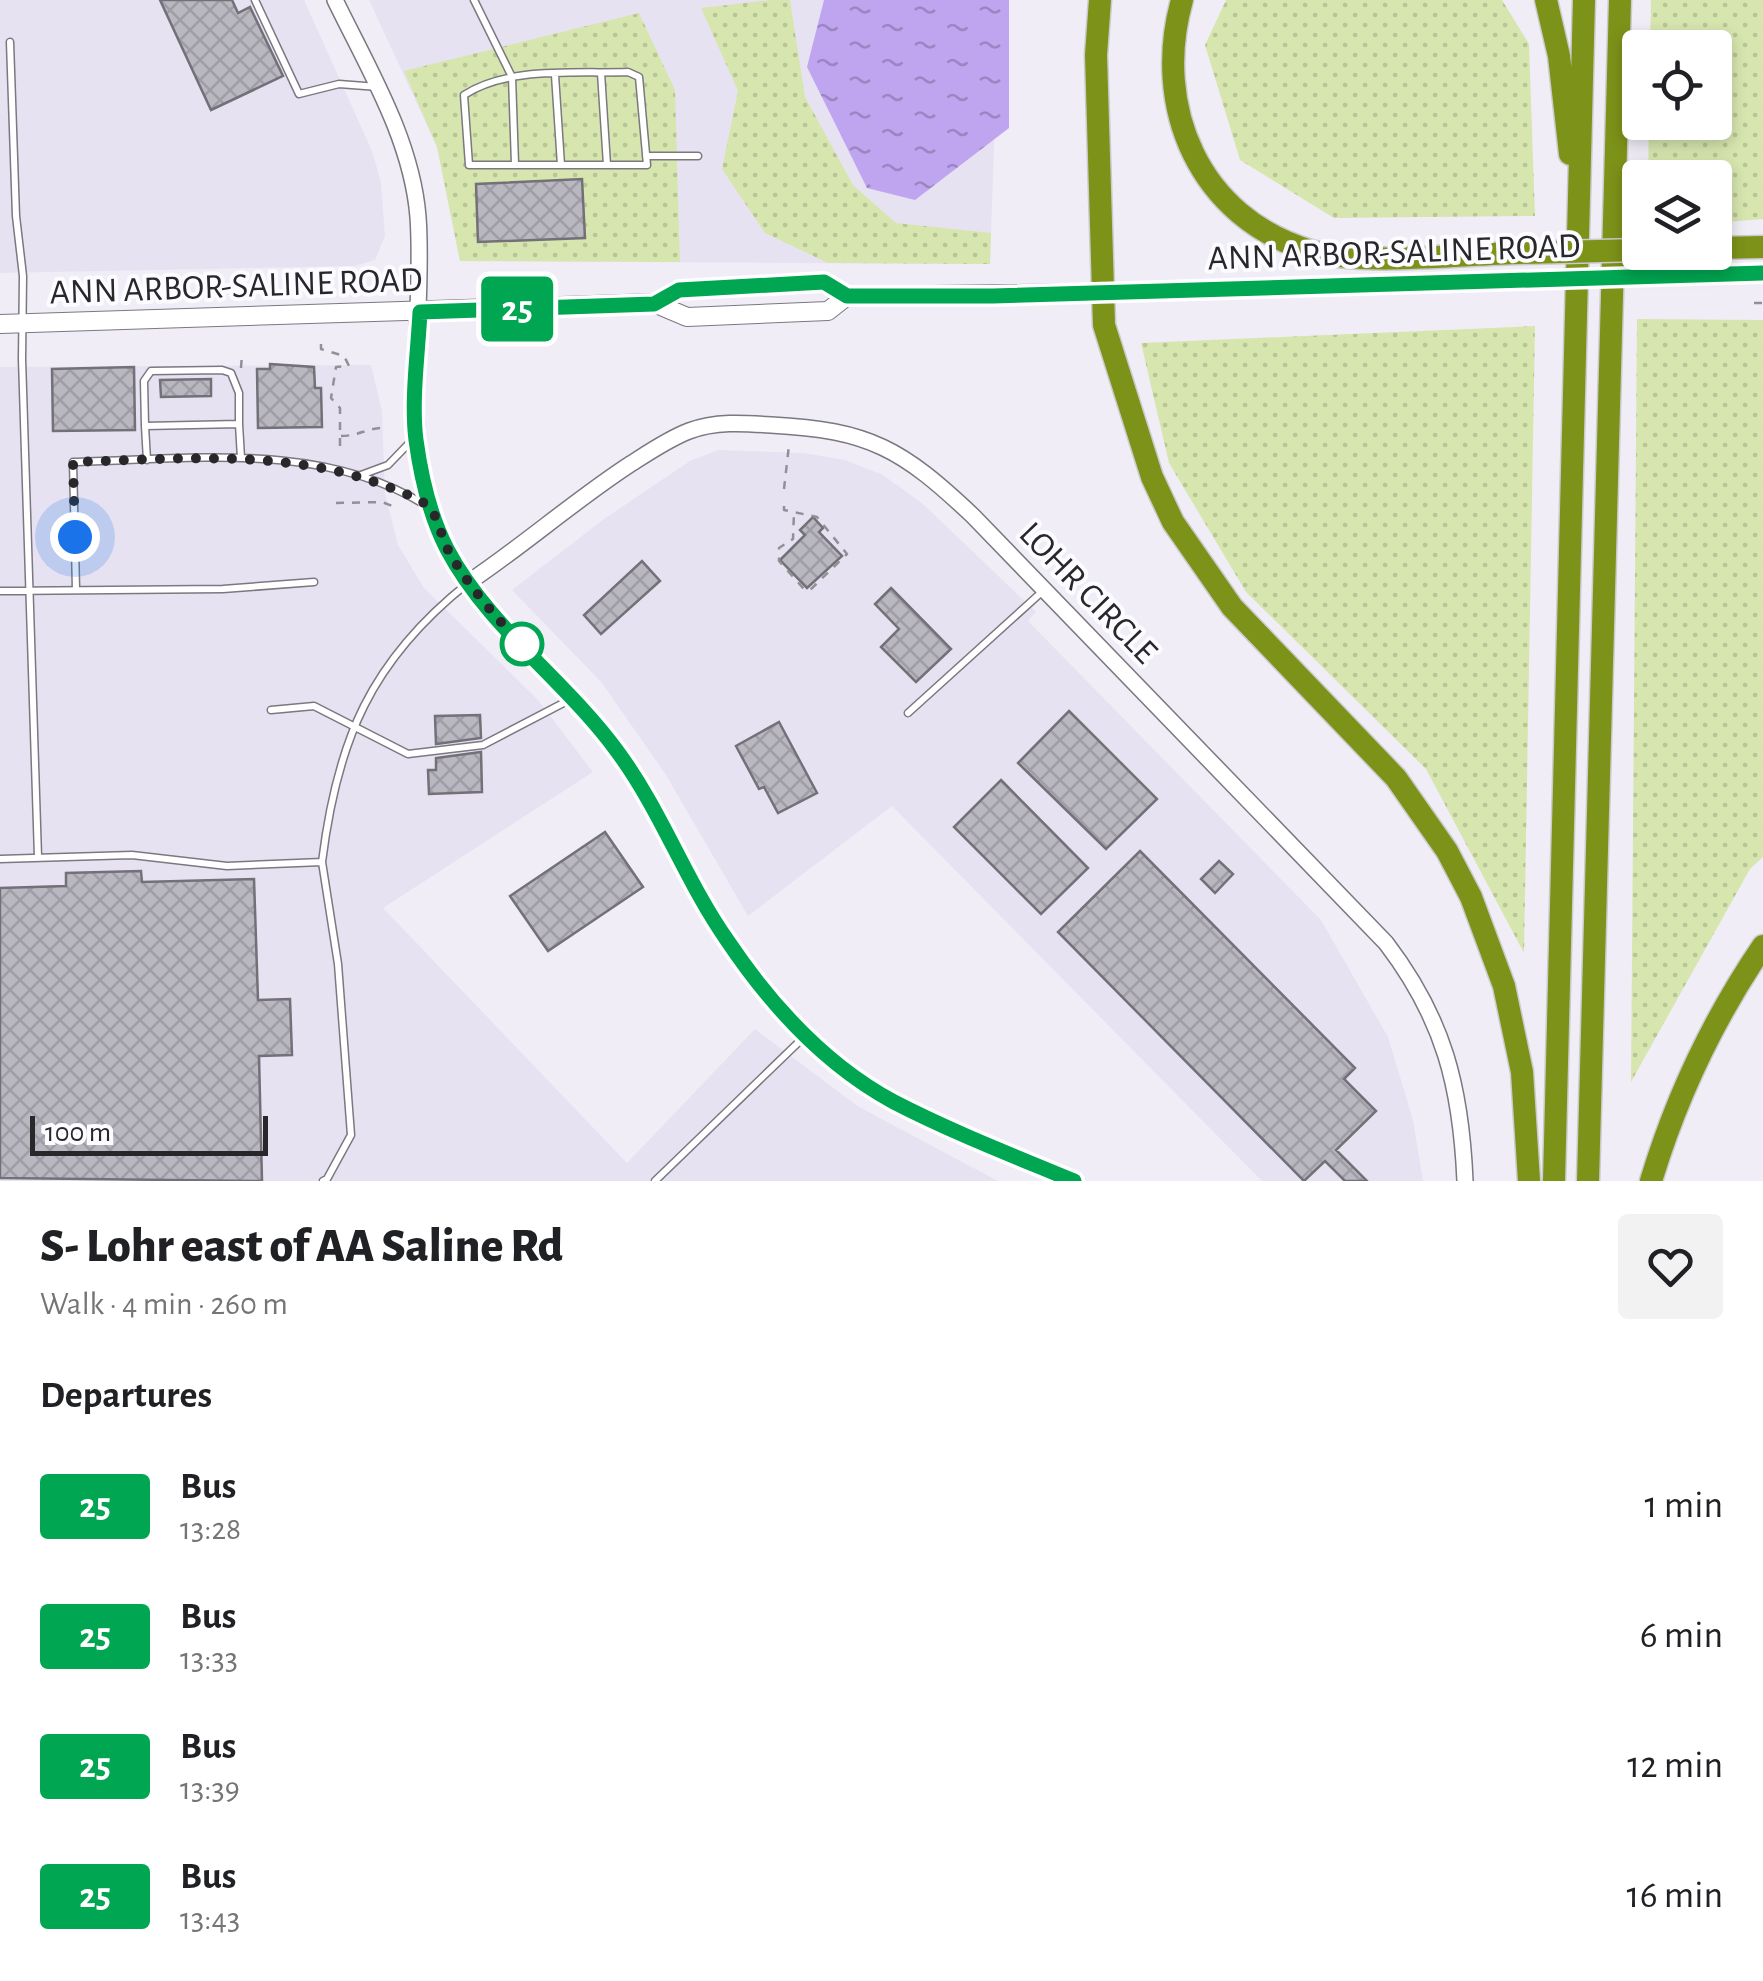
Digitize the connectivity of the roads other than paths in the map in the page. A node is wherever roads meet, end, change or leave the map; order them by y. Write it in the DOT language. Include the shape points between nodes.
graph roads {
  1 [pos="255,0"];
  2 [pos="335,0"];
  3 [pos="474,0"];
  4 [pos="1100,0"];
  5 [pos="1182,0"];
  6 [pos="1546,0"];
  7 [pos="1584,0"];
  8 [pos="1620,0"];
  9 [pos="10,42"];
  10 [pos="601,73"];
  11 [pos="555,75"];
  12 [pos="512,77"];
  13 [pos="378,87"];
  14 [pos="646,156"];
  15 [pos="698,156"];
  16 [pos="514,164"];
  17 [pos="561,165"];
  18 [pos="608,165"];
  19 [pos="1578,205"];
  20 [pos="1763,247"];
  21 [pos="1732,248"];
  22 [pos="1622,250"];
  23 [pos="1763,273"];
  24 [pos="1102,293"];
  25 [pos="847,296"];
  26 [pos="654,304"];
  27 [pos="420,312"];
  28 [pos="0,324"];
  29 [pos="22,324"];
  30 [pos="239,424"];
  31 [pos="146,426"];
  32 [pos="416,436"];
  33 [pos="242,458"];
  34 [pos="148,460"];
  35 [pos="358,476"];
  36 [pos="430,508"];
  37 [pos="314,582"];
  38 [pos="469,582"];
  39 [pos="76,589"];
  40 [pos="30,590"];
  41 [pos="1044,590"];
  42 [pos="0,591"];
  43 [pos="574,698"];
  44 [pos="271,710"];
  45 [pos="908,713"];
  46 [pos="353,724"];
  47 [pos="38,857"];
  48 [pos="0,859"];
  49 [pos="322,862"];
  50 [pos="1763,946"];
  51 [pos="805,1036"];
  52 [pos="323,1181"];
  53 [pos="655,1181"];
  54 [pos="1074,1181"];
  55 [pos="1465,1181"];
  56 [pos="1529,1181"];
  57 [pos="1554,1181"];
  58 [pos="1588,1181"];
  59 [pos="1651,1181"];
  1 -- 13 [label="lane" via="300,94 339,84"];
  2 -- 13 [label="street"];
  3 -- 12 [label="lane"];
  4 -- 24 [label="highway"];
  5 -- 22 [label="highway, bridge" via="1171,73 1179,119 1196,162 1248,220 1311,251 1344,256"];
  6 -- 19 [label="highway"];
  7 -- 19 [label="highway"];
  8 -- 58 [label="highway"];
  9 -- 29 [label="lane"];
  10 -- 11 [label="lane"];
  10 -- 14 [label="lane" via="640,77"];
  10 -- 18 [label="lane"];
  11 -- 12 [label="lane"];
  11 -- 17 [label="lane"];
  12 -- 16 [label="lane"];
  12 -- 16 [label="lane" via="464,95 470,164"];
  13 -- 27 [label="street" via="406,157 418,214"];
  14 -- 15 [label="lane"];
  14 -- 18 [label="lane" via="647,165"];
  16 -- 17 [label="lane"];
  17 -- 18 [label="lane"];
  19 -- 57 [label="highway"];
  20 -- 21 [label="highway"];
  23 -- 24 [label="main road, ANN ARBOR-SALINE ROAD, bridge"];
  24 -- 25 [label="main road, ANN ARBOR-SALINE ROAD"];
  24 -- 56 [label="highway" via="1120,377 1173,522 1232,606 1396,778 1471,897 1515,1032"];
  25 -- 26 [label="main road, ANN ARBOR-SALINE ROAD" via="828,310 688,317"];
  25 -- 26 [label="main road, ANN ARBOR-SALINE ROAD" via="824,282 679,290"];
  26 -- 27 [label="main road, ANN ARBOR-SALINE ROAD"];
  27 -- 29 [label="main road, ANN ARBOR-SALINE ROAD"];
  27 -- 32 [label="street"];
  28 -- 29 [label="main road, ANN ARBOR-SALINE ROAD"];
  29 -- 40 [label="lane"];
  30 -- 31 [label="lane"];
  30 -- 31 [label="lane" via="230,373 151,370 144,381"];
  30 -- 33 [label="lane"];
  31 -- 34 [label="lane"];
  32 -- 35 [label="lane" via="388,465"];
  32 -- 36 [label="street"];
  33 -- 34 [label="lane"];
  33 -- 35 [label="lane"];
  34 -- 39 [label="lane" via="73,462"];
  35 -- 36 [label="lane"];
  36 -- 38 [label="street"];
  37 -- 39 [label="lane"];
  38 -- 41 [label="street, LOHR CIRCLE" via="655,449 728,422 843,432 885,446 926,472"];
  38 -- 43 [label="street"];
  38 -- 46 [label="lane" via="395,656"];
  39 -- 40 [label="lane"];
  40 -- 42 [label="lane"];
  40 -- 47 [label="lane"];
  41 -- 45 [label="lane"];
  41 -- 55 [label="street, LOHR CIRCLE" via="1368,921 1404,967 1446,1049 1463,1127"];
  43 -- 46 [label="lane" via="483,745 408,754"];
  43 -- 51 [label="street" via="650,800 727,941"];
  44 -- 46 [label="lane" via="314,706"];
  46 -- 49 [label="lane" via="330,798"];
  47 -- 48 [label="lane"];
  47 -- 49 [label="lane" via="132,855 227,866"];
  49 -- 52 [label="lane" via="338,964 351,1135"];
  50 -- 59 [label="highway" via="1683,1090"];
  51 -- 53 [label="lane"];
  51 -- 54 [label="street" via="892,1101"];
}
